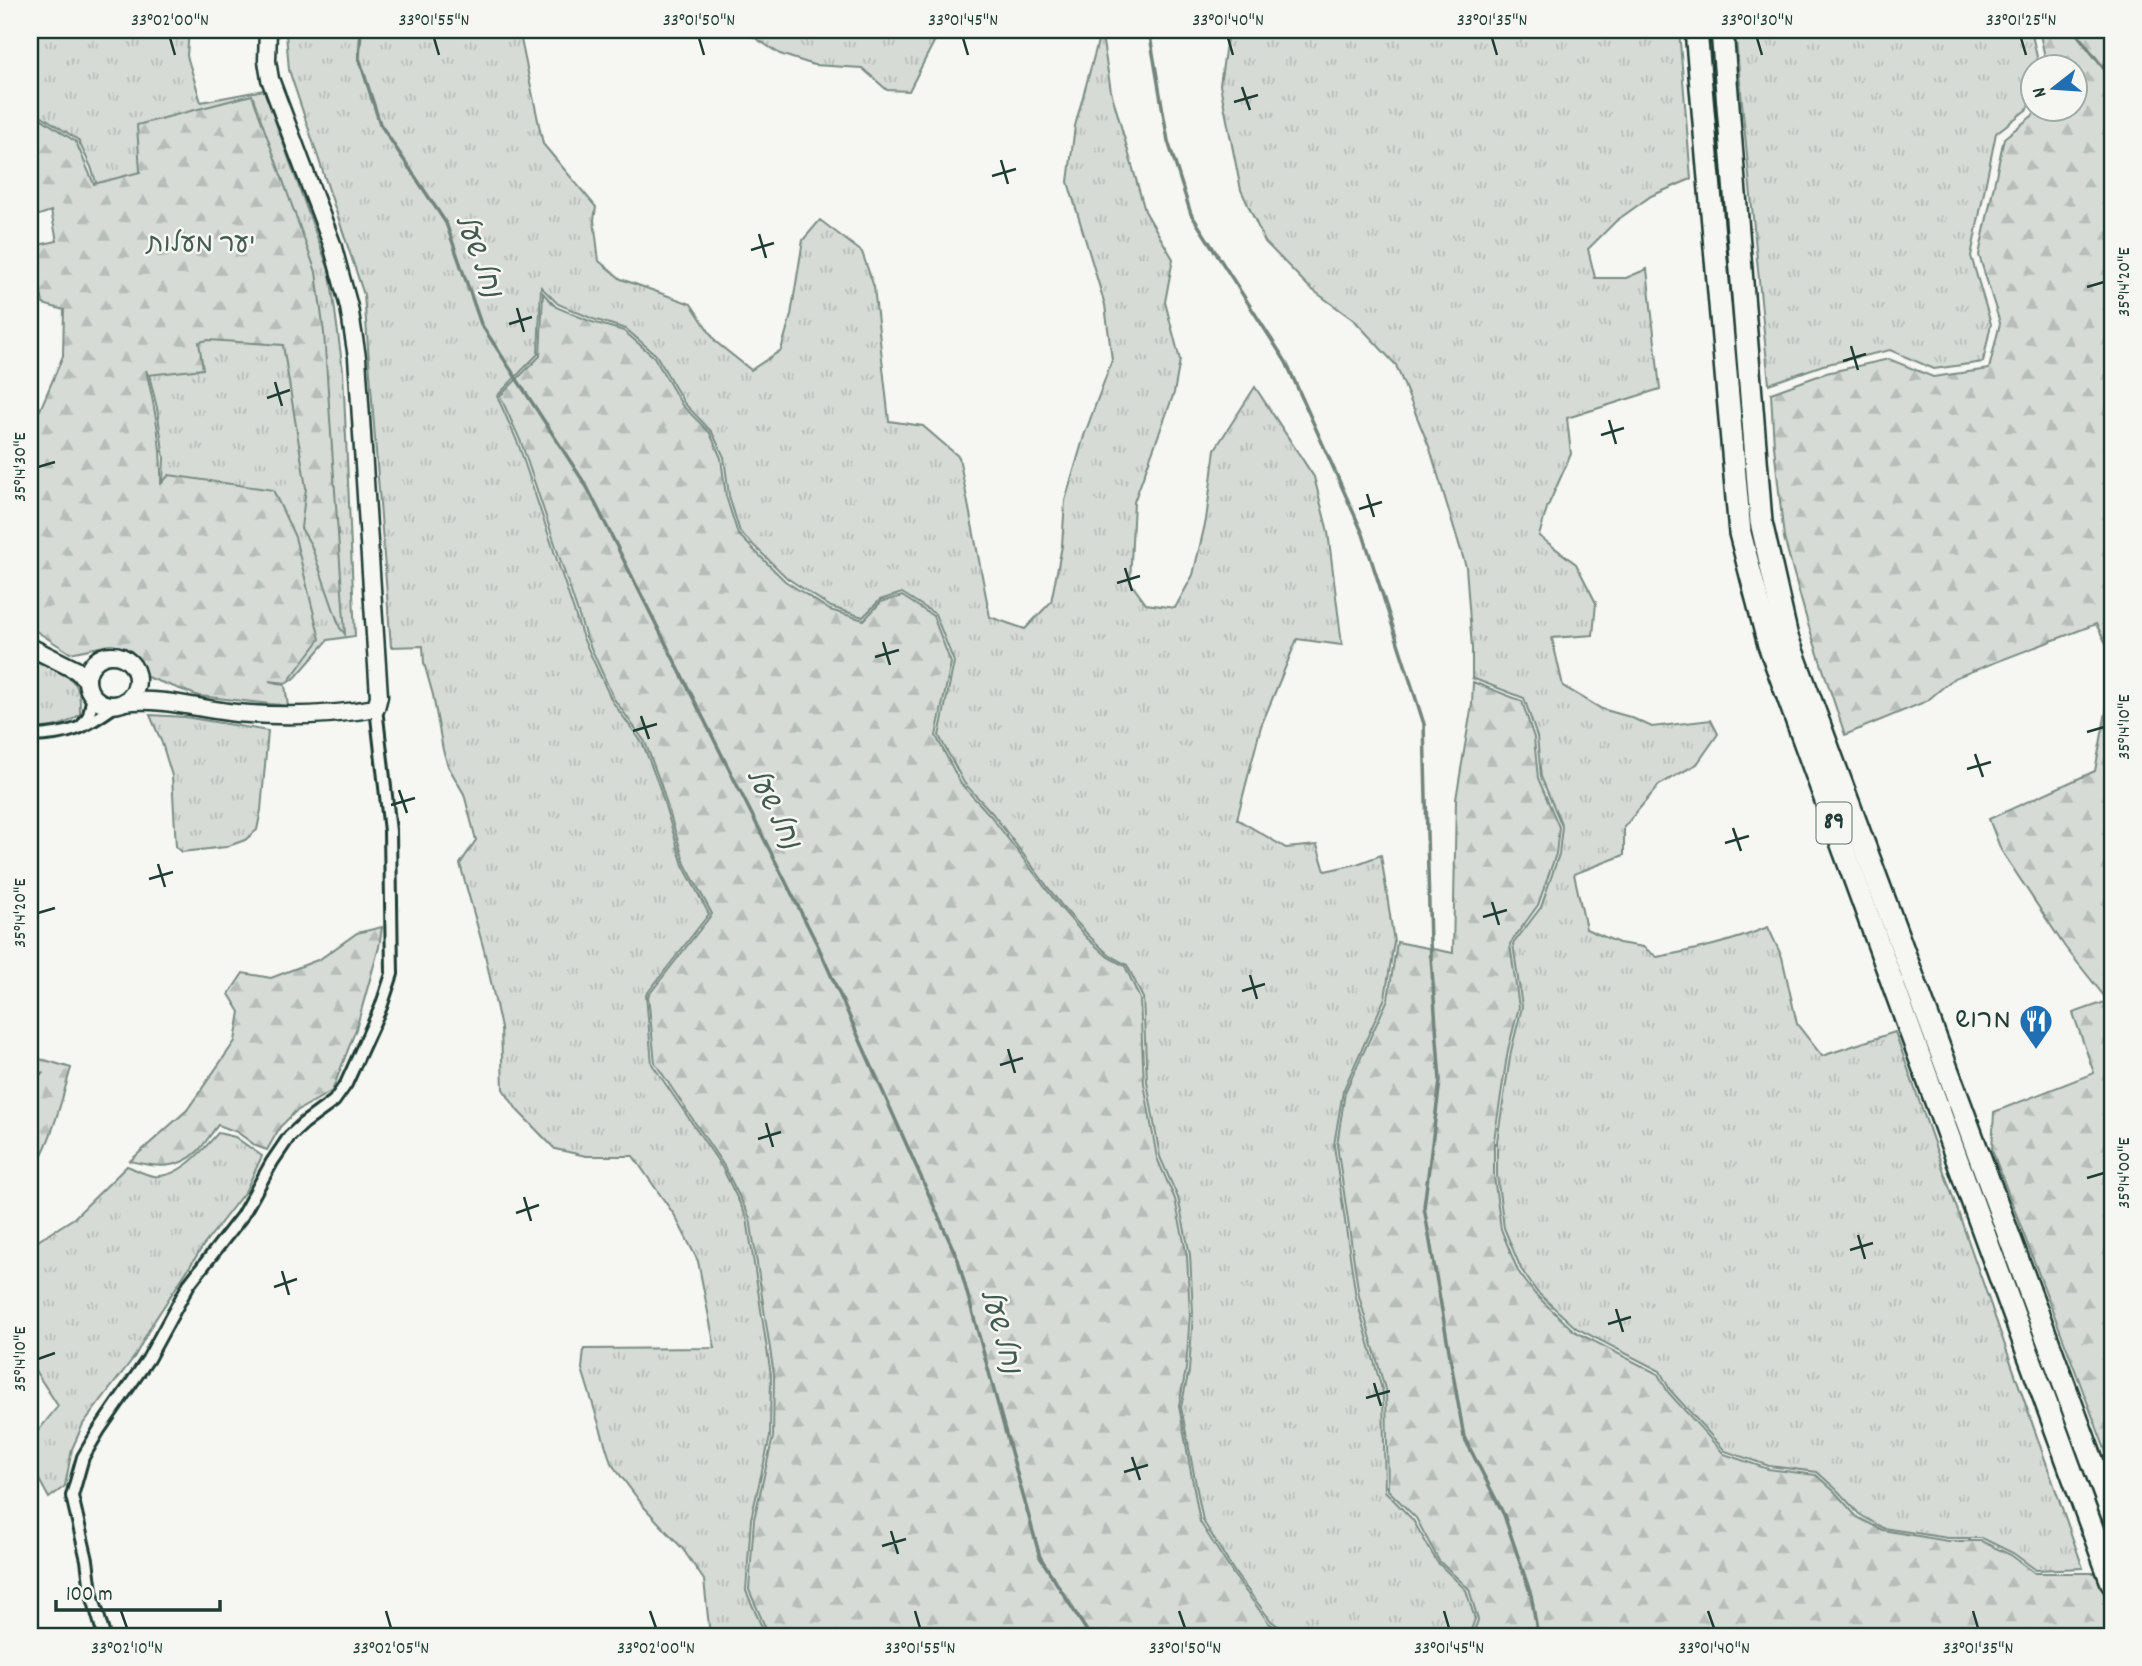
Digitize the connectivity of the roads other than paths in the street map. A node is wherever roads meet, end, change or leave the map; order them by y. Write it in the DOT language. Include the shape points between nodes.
graph roads {
  1 [pos="268,30"];
  2 [pos="1696,30"];
  3 [pos="1722,30"];
  4 [pos="30,647"];
  5 [pos="98,659"];
  6 [pos="58,661"];
  7 [pos="135,671"];
  8 [pos="90,688"];
  9 [pos="164,701"];
  10 [pos="120,704"];
  11 [pos="376,708"];
  12 [pos="80,728"];
  13 [pos="30,736"];
  14 [pos="2112,1514"];
  15 [pos="2112,1583"];
  16 [pos="104,1636"];
  1 -- 11 [label="main road" via="270,79 332,244 351,319 379,696"];
  2 -- 15 [label="highway, 89" via="1740,533 1769,645"];
  3 -- 14 [label="highway, 89" via="1761,522 1787,637"];
  4 -- 6 [label="main road"];
  5 -- 6 [label="main road"];
  5 -- 7 [label="main road" via="115,655"];
  5 -- 8 [label="main road" via="88,672"];
  6 -- 8 [label="main road" via="76,670"];
  7 -- 9 [label="main road"];
  7 -- 10 [label="main road" via="135,690"];
  8 -- 10 [label="main road" via="99,701"];
  8 -- 12 [label="street" via="89,715"];
  9 -- 10 [label="main road"];
  9 -- 11 [label="main road" via="272,715"];
  10 -- 12 [label="street"];
  11 -- 16 [label="street" via="390,831 392,974 346,1084 334,1101 289,1137 242,1216 189,1284 148,1360 83,1457 72,1496"];
  12 -- 13 [label="street"];
}
